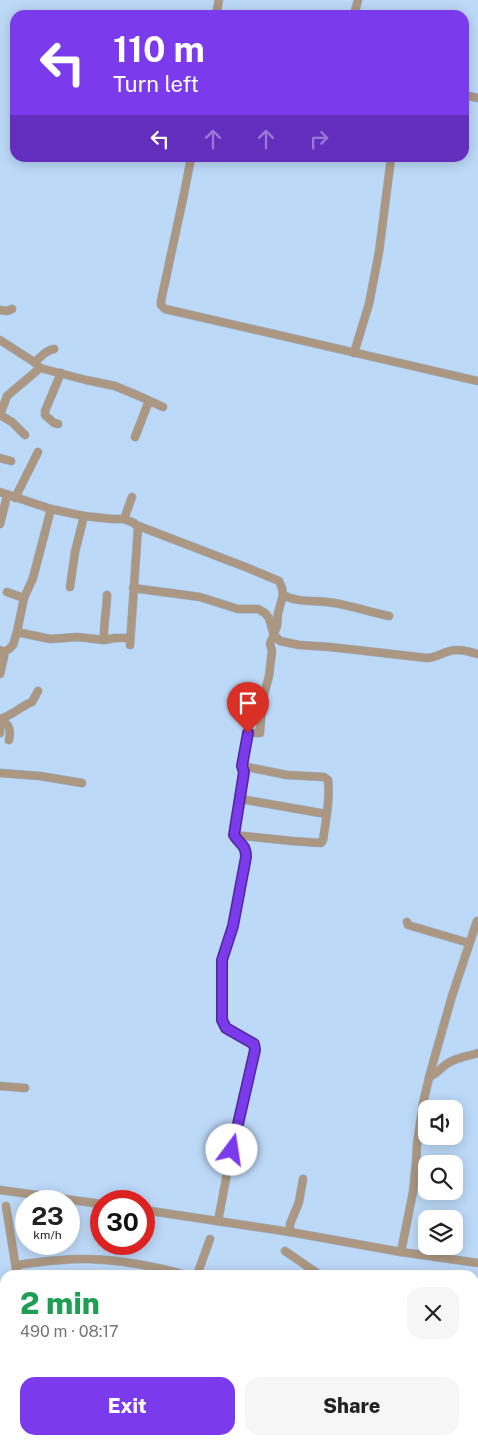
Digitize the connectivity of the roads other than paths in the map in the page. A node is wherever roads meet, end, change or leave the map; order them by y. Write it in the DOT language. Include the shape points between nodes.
graph roads {
  1 [pos="190,162"];
  2 [pos="390,162"];
  3 [pos="12,309"];
  4 [pos="0,310"];
  5 [pos="0,340"];
  6 [pos="54,349"];
  7 [pos="354,353"];
  8 [pos="37,365"];
  9 [pos="61,373"];
  10 [pos="478,381"];
  11 [pos="150,401"];
  12 [pos="163,408"];
  13 [pos="0,415"];
  14 [pos="58,424"];
  15 [pos="25,435"];
  16 [pos="135,437"];
  17 [pos="38,452"];
  18 [pos="0,458"];
  19 [pos="11,461"];
  20 [pos="3,494"];
  21 [pos="132,497"];
  22 [pos="15,498"];
  23 [pos="51,509"];
  24 [pos="84,516"];
  25 [pos="124,519"];
  26 [pos="0,524"];
  27 [pos="136,525"];
  28 [pos="70,587"];
  29 [pos="133,588"];
  30 [pos="7,592"];
  31 [pos="107,595"];
  32 [pos="283,595"];
  33 [pos="24,598"];
  34 [pos="388,616"];
  35 [pos="17,632"];
  36 [pos="274,635"];
  37 [pos="104,640"];
  38 [pos="2,651"];
  39 [pos="478,654"];
  40 [pos="0,669"];
  41 [pos="38,691"];
  42 [pos="1,719"];
  43 [pos="0,733"];
  44 [pos="9,740"];
  45 [pos="244,772"];
  46 [pos="0,774"];
  47 [pos="82,783"];
  48 [pos="240,800"];
  49 [pos="326,814"];
  50 [pos="234,835"];
  51 [pos="477,921"];
  52 [pos="407,922"];
  53 [pos="470,943"];
  54 [pos="478,1053"];
  55 [pos="429,1077"];
  56 [pos="0,1086"];
  57 [pos="25,1088"];
  58 [pos="303,1179"];
  59 [pos="0,1190"];
  60 [pos="90,1202"];
  61 [pos="6,1206"];
  62 [pos="155,1212"];
  63 [pos="218,1221"];
  64 [pos="290,1232"];
  65 [pos="210,1239"];
  66 [pos="285,1251"];
  67 [pos="401,1252"];
  68 [pos="478,1263"];
  69 [pos="16,1265"];
  70 [pos="17,1270"];
  71 [pos="167,1270"];
  72 [pos="199,1270"];
  73 [pos="313,1270"];
  1 -- 7 [label="street" via="161,305 165,309"];
  2 -- 7 [label="street" via="379,252 369,304"];
  3 -- 4 [label="street"];
  5 -- 8 [label="street"];
  6 -- 8 [label="street" via="47,350"];
  7 -- 10 [label="street"];
  8 -- 9 [label="street"];
  8 -- 13 [label="street" via="7,396"];
  9 -- 11 [label="street" via="115,386"];
  9 -- 14 [label="street" via="45,411 45,415"];
  11 -- 12 [label="street"];
  11 -- 16 [label="street"];
  13 -- 15 [label="street"];
  17 -- 22 [label="street"];
  18 -- 19 [label="street"];
  20 -- 22 [label="street"];
  20 -- 26 [label="street"];
  21 -- 25 [label="street"];
  22 -- 23 [label="street"];
  23 -- 24 [label="street"];
  23 -- 33 [label="street" via="33,578"];
  24 -- 25 [label="street"];
  24 -- 28 [label="street"];
  25 -- 27 [label="street"];
  27 -- 29 [label="street" via="139,530"];
  27 -- 32 [label="street" via="279,582"];
  29 -- 36 [label="street" via="258,610 269,618"];
  29 -- 37 [label="street" via="130,642 115,638"];
  30 -- 33 [label="street"];
  31 -- 37 [label="street"];
  32 -- 34 [label="street"];
  32 -- 36 [label="street"];
  33 -- 35 [label="street"];
  35 -- 37 [label="street" via="50,639"];
  35 -- 38 [label="street" via="13,644"];
  36 -- 39 [label="street" via="280,641 299,645 407,656 432,658 452,650"];
  36 -- 45 [label="street" via="270,644 272,651 262,702 260,733 248,733 242,766"];
  38 -- 40 [label="street" via="4,657"];
  41 -- 42 [label="street" via="32,702"];
  42 -- 43 [label="street"];
  42 -- 44 [label="street" via="9,727"];
  45 -- 48 [label="street"];
  45 -- 49 [label="street" via="247,767 327,778"];
  46 -- 47 [label="street"];
  48 -- 49 [label="street"];
  48 -- 50 [label="street"];
  49 -- 50 [label="street" via="321,842"];
  50 -- 63 [label="street" via="244,846 246,857 233,926 222,960 222,1020 226,1028 254,1044 255,1050"];
  51 -- 53 [label="street"];
  52 -- 53 [label="street" via="408,925"];
  53 -- 55 [label="street"];
  54 -- 55 [label="street" via="452,1061"];
  55 -- 67 [label="street"];
  56 -- 57 [label="street"];
  58 -- 64 [label="street"];
  59 -- 60 [label="street"];
  61 -- 69 [label="street"];
  62 -- 63 [label="street"];
  63 -- 64 [label="street"];
  64 -- 67 [label="street"];
  65 -- 72 [label="street"];
  66 -- 73 [label="street"];
  67 -- 68 [label="street"];
  69 -- 70 [label="street"];
  69 -- 71 [label="street" via="88,1259"];
}
